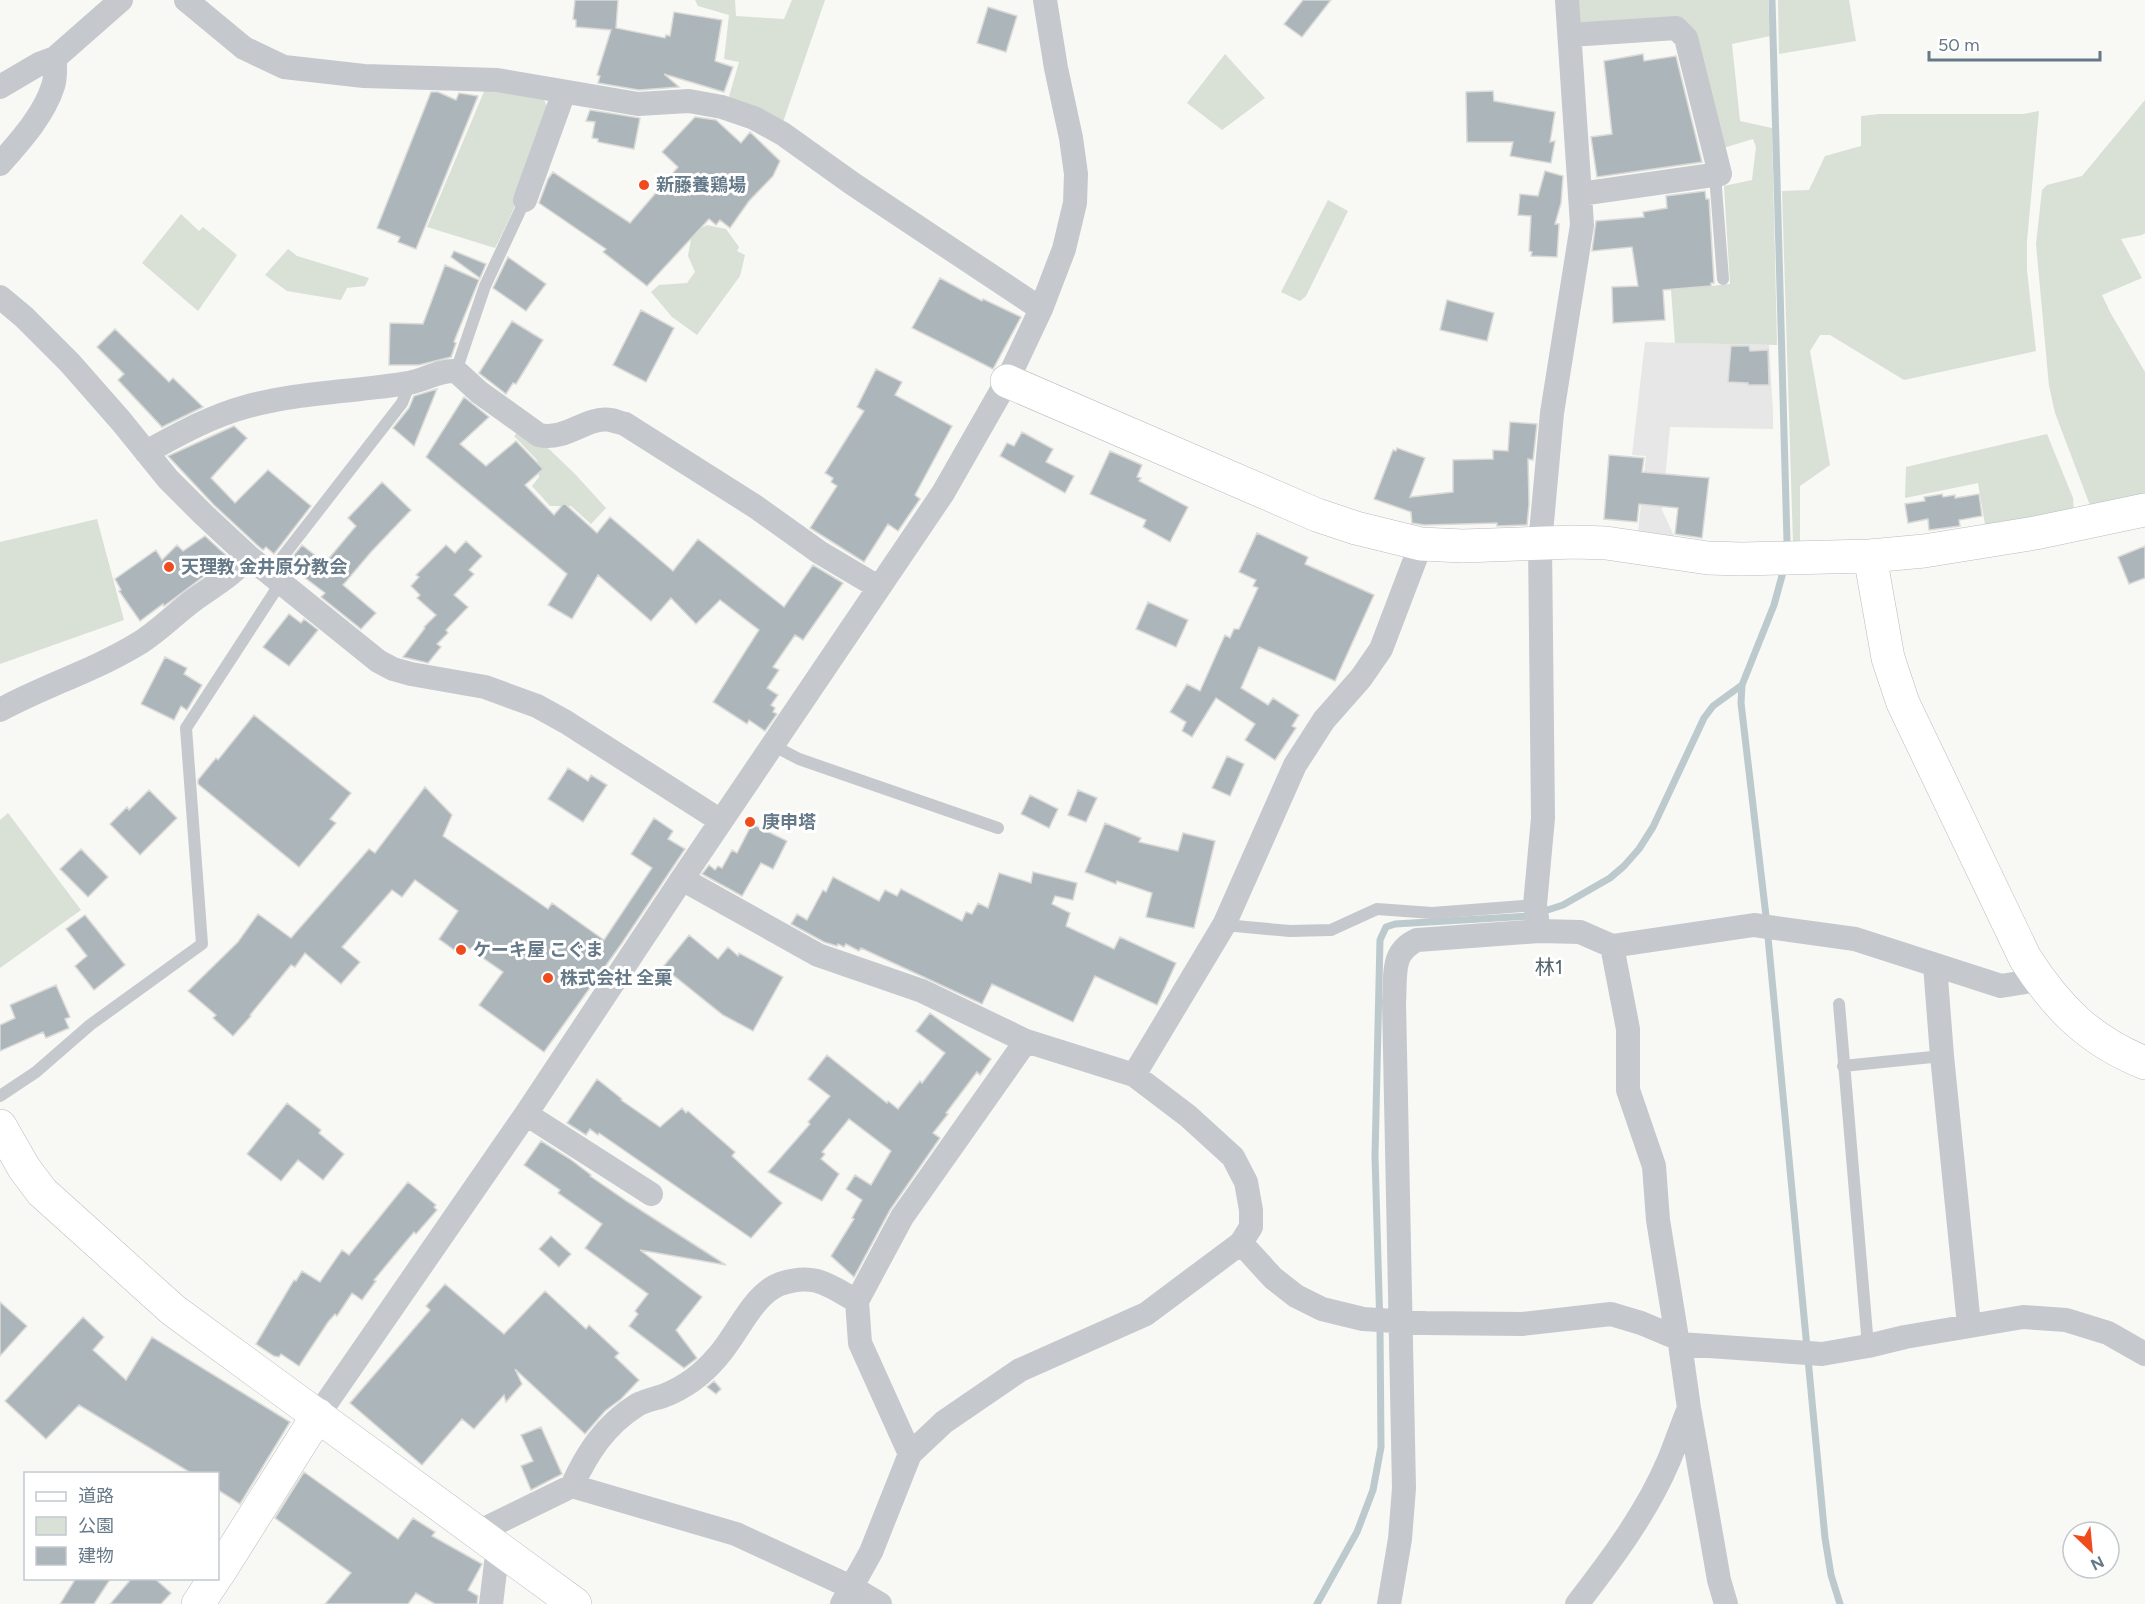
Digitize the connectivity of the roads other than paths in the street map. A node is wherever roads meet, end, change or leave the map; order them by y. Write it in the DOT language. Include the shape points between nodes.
graph roads {
  1 [pos="121,0"];
  2 [pos="186,0"];
  3 [pos="1046,0"];
  4 [pos="1567,0"];
  5 [pos="1570,35"];
  6 [pos="55,58"];
  7 [pos="0,87"];
  8 [pos="564,92"];
  9 [pos="0,164"];
  10 [pos="1715,175"];
  11 [pos="1581,194"];
  12 [pos="525,200"];
  13 [pos="1723,279"];
  14 [pos="0,297"];
  15 [pos="1041,309"];
  16 [pos="456,371"];
  17 [pos="1007,381"];
  18 [pos="410,383"];
  19 [pos="146,452"];
  20 [pos="2145,510"];
  21 [pos="1421,544"];
  22 [pos="1540,544"];
  23 [pos="249,556"];
  24 [pos="1870,556"];
  25 [pos="276,577"];
  26 [pos="878,587"];
  27 [pos="0,710"];
  28 [pos="772,745"];
  29 [pos="721,821"];
  30 [pos="998,828"];
  31 [pos="682,879"];
  32 [pos="1535,904"];
  33 [pos="1224,925"];
  34 [pos="1539,931"];
  35 [pos="1612,946"];
  36 [pos="1935,965"];
  37 [pos="2038,980"];
  38 [pos="1839,1004"];
  39 [pos="1026,1041"];
  40 [pos="1942,1056"];
  41 [pos="2145,1063"];
  42 [pos="1843,1066"];
  43 [pos="1134,1074"];
  44 [pos="0,1096"];
  45 [pos="526,1114"];
  46 [pos="2,1134"];
  47 [pos="651,1194"];
  48 [pos="1241,1243"];
  49 [pos="857,1301"];
  50 [pos="1400,1321"];
  51 [pos="1969,1325"];
  52 [pos="1678,1341"];
  53 [pos="1868,1346"];
  54 [pos="2145,1354"];
  55 [pos="1689,1408"];
  56 [pos="318,1415"];
  57 [pos="909,1454"];
  58 [pos="572,1486"];
  59 [pos="488,1540"];
  60 [pos="219,1572"];
  61 [pos="213,1580"];
  62 [pos="848,1596"];
  63 [pos="198,1604"];
  64 [pos="490,1604"];
  65 [pos="575,1604"];
  66 [pos="880,1604"];
  67 [pos="1389,1604"];
  68 [pos="1577,1604"];
  69 [pos="1726,1604"];
  1 -- 6 [label="street"];
  2 -- 8 [label="street" via="244,48 284,67 364,76 496,80"];
  3 -- 15 [label="street" via="1076,174 1075,203 1064,249"];
  4 -- 5 [label="street"];
  5 -- 10 [label="street" via="1676,28 1686,38 1720,174"];
  5 -- 11 [label="street"];
  6 -- 7 [label="street"];
  6 -- 9 [label="street" via="54,84 46,104"];
  8 -- 12 [label="street"];
  8 -- 15 [label="street" via="638,104 689,101 754,118"];
  10 -- 11 [label="street"];
  10 -- 13 [label="lane"];
  11 -- 22 [label="street" via="1581,225 1552,413"];
  12 -- 16 [label="lane" via="484,286"];
  14 -- 19 [label="street" via="70,363"];
  15 -- 17 [label="street"];
  16 -- 18 [label="street"];
  16 -- 26 [label="street" via="539,435 562,435 609,420 625,424"];
  17 -- 21 [label="street" via="1317,515"];
  17 -- 26 [label="street" via="943,493"];
  18 -- 19 [label="street" via="244,407 200,423"];
  18 -- 25 [label="lane" via="402,403"];
  19 -- 23 [label="street" via="168,479"];
  20 -- 24 [label="street" via="2036,533"];
  21 -- 22 [label="street"];
  21 -- 33 [label="street" via="1381,649 1324,720 1295,765"];
  22 -- 24 [label="street" via="1606,543 1708,558"];
  22 -- 32 [label="street" via="1543,818"];
  23 -- 25 [label="street"];
  23 -- 27 [label="street" via="139,643"];
  24 -- 37 [label="street" via="1888,658 1903,703"];
  25 -- 29 [label="street" via="378,661 393,669 485,687 537,706"];
  25 -- 44 [label="lane" via="186,728 202,944"];
  26 -- 28 [label="street"];
  28 -- 29 [label="street"];
  28 -- 30 [label="lane" via="799,759"];
  29 -- 31 [label="street"];
  31 -- 39 [label="street" via="818,955 922,991"];
  31 -- 45 [label="street"];
  32 -- 33 [label="lane" via="1432,913 1377,909 1331,930"];
  32 -- 34 [label="street"];
  33 -- 43 [label="street"];
  34 -- 35 [label="street" via="1580,932"];
  34 -- 50 [label="street" via="1417,940 1405,945 1397,957 1394,1002"];
  35 -- 36 [label="street" via="1754,925 1855,939"];
  35 -- 52 [label="street" via="1628,1029 1628,1090 1654,1166 1658,1220"];
  36 -- 37 [label="street" via="2001,986"];
  36 -- 40 [label="street"];
  37 -- 41 [label="street" via="2068,1016 2103,1041"];
  38 -- 42 [label="lane"];
  39 -- 43 [label="street"];
  39 -- 49 [label="street" via="902,1217"];
  40 -- 42 [label="lane"];
  40 -- 51 [label="street"];
  42 -- 53 [label="lane"];
  43 -- 48 [label="street" via="1233,1157 1246,1182 1251,1210 1251,1227"];
  45 -- 47 [label="street"];
  45 -- 56 [label="street"];
  46 -- 56 [label="street" via="42,1192 173,1310"];
  48 -- 50 [label="street" via="1273,1278 1322,1309 1363,1319"];
  48 -- 57 [label="street" via="1146,1314 1020,1370 944,1422"];
  49 -- 57 [label="street" via="860,1343"];
  49 -- 58 [label="street" via="822,1282 801,1278 778,1285 763,1295 718,1356 698,1376 665,1395 638,1404 610,1425 587,1454"];
  50 -- 52 [label="street" via="1522,1324 1611,1314"];
  50 -- 67 [label="street" via="1404,1488"];
  51 -- 53 [label="street"];
  51 -- 54 [label="street" via="2023,1317 2066,1320 2108,1333"];
  52 -- 53 [label="street" via="1822,1354"];
  52 -- 55 [label="street"];
  55 -- 68 [label="street" via="1668,1462 1638,1518"];
  55 -- 69 [label="street"];
  56 -- 59 [label="street"];
  56 -- 60 [label="street"];
  57 -- 62 [label="street" via="871,1552"];
  58 -- 59 [label="street"];
  58 -- 62 [label="street" via="736,1534"];
  59 -- 64 [label="street"];
  59 -- 65 [label="street"];
  61 -- 63 [label="street"];
  62 -- 66 [label="street"];
}
